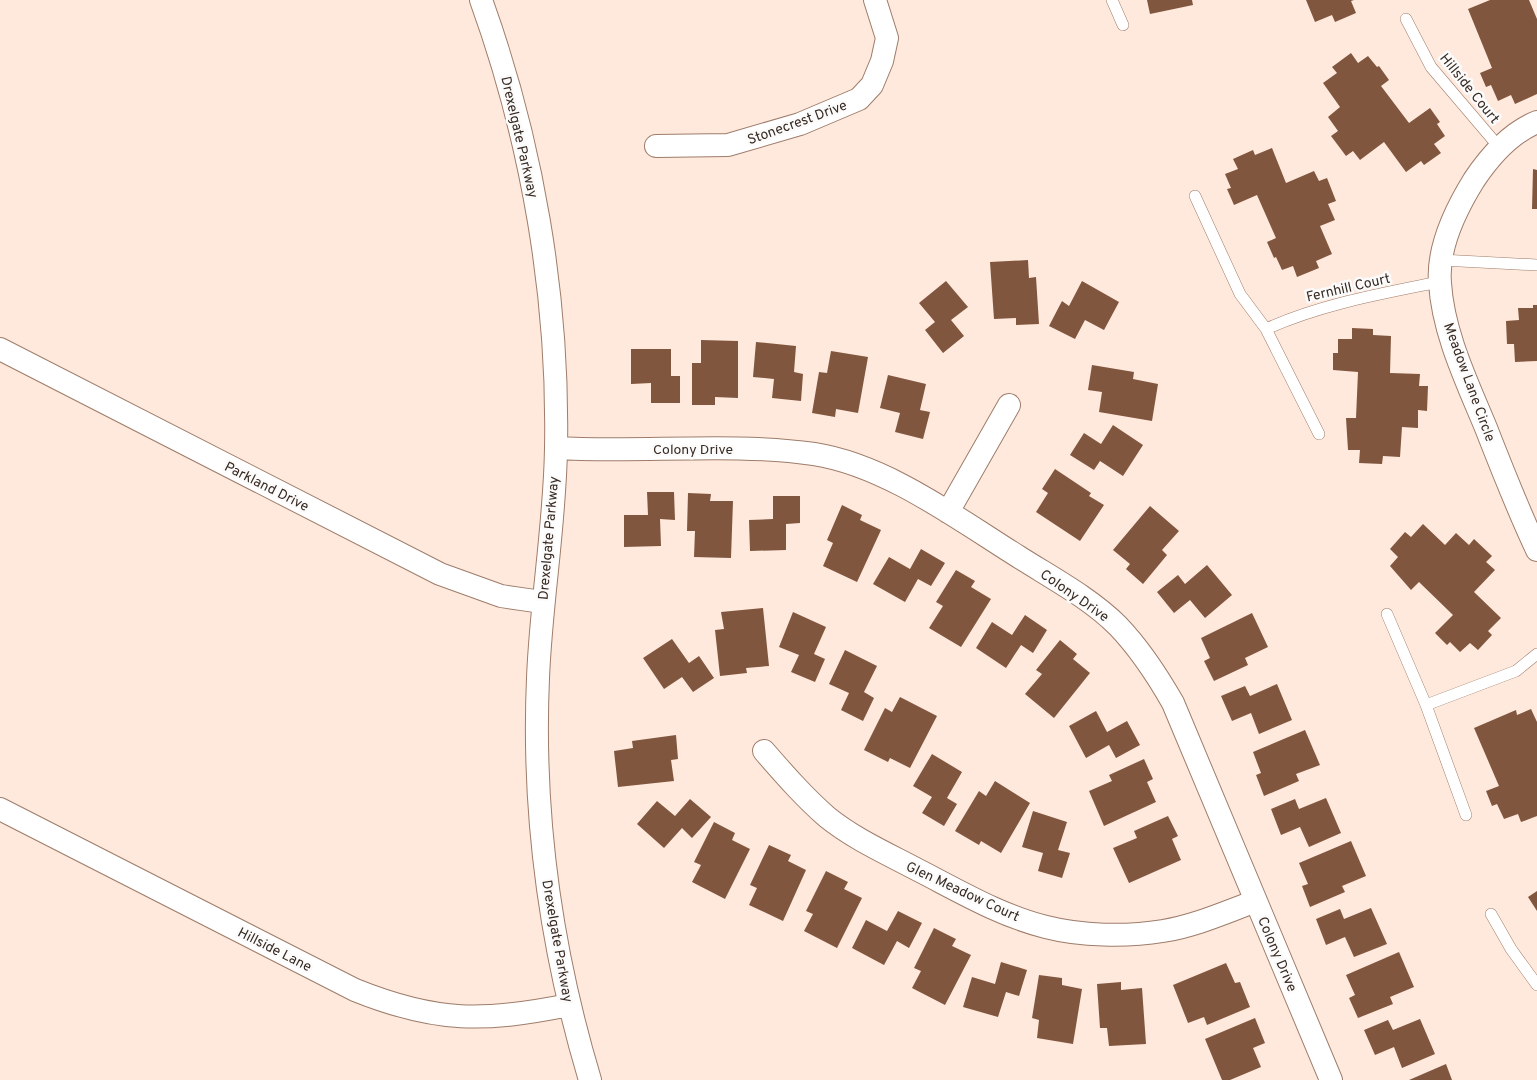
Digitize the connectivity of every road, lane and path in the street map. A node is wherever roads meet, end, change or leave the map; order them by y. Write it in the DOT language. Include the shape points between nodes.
graph roads {
  1 [pos="481,0"];
  2 [pos="875,0"];
  3 [pos="1112,0"];
  4 [pos="1406,19"];
  5 [pos="1123,25"];
  6 [pos="1537,122"];
  7 [pos="656,146"];
  8 [pos="1500,147"];
  9 [pos="1195,196"];
  10 [pos="1537,265"];
  11 [pos="1440,271"];
  12 [pos="1266,329"];
  13 [pos="0,349"];
  14 [pos="1009,405"];
  15 [pos="1319,434"];
  16 [pos="556,448"];
  17 [pos="948,512"];
  18 [pos="1537,550"];
  19 [pos="542,602"];
  20 [pos="1387,614"];
  21 [pos="1537,654"];
  22 [pos="1426,705"];
  23 [pos="764,751"];
  24 [pos="0,809"];
  25 [pos="1466,814"];
  26 [pos="1256,901"];
  27 [pos="1491,914"];
  28 [pos="1537,985"];
  29 [pos="569,1005"];
  30 [pos="590,1080"];
  31 [pos="1331,1080"];
  1 -- 16 [label="street, Drexelgate Parkway" via="503,64 535,194 547,277"];
  2 -- 7 [label="street, Stonecrest Drive" via="887,38 872,85 859,99 800,124 728,145"];
  3 -- 5 [label="lane"];
  4 -- 8 [label="lane, Hillside Court" via="1432,67"];
  6 -- 8 [label="street, Meadow Lane Circle"];
  8 -- 11 [label="street, Meadow Lane Circle" via="1464,196 1450,227"];
  9 -- 12 [label="lane" via="1240,294"];
  10 -- 11 [label="lane, Fernhill Court"];
  11 -- 12 [label="lane, Fernhill Court" via="1300,314"];
  11 -- 18 [label="street, Meadow Lane Circle" via="1444,312 1460,363"];
  12 -- 15 [label="lane"];
  13 -- 19 [label="street, Parkland Drive" via="440,574 501,596"];
  14 -- 17 [label="street"];
  16 -- 17 [label="street, Colony Drive" via="725,448 814,454 834,458 890,480"];
  16 -- 19 [label="street, Drexelgate Parkway"];
  17 -- 26 [label="street, Colony Drive" via="1090,602 1118,626 1142,654 1173,703"];
  19 -- 29 [label="street, Drexelgate Parkway" via="537,743 540,811 556,943"];
  20 -- 22 [label="lane"];
  21 -- 22 [label="lane" via="1516,671"];
  22 -- 25 [label="lane"];
  23 -- 26 [label="street, Glen Meadow Court" via="803,795 858,838 987,905 1046,927 1079,932 1163,931 1201,922"];
  24 -- 29 [label="street, Hillside Lane" via="355,990 390,1004 445,1016 479,1018 517,1016"];
  26 -- 31 [label="street, Colony Drive"];
  27 -- 28 [label="lane"];
  29 -- 30 [label="street, Drexelgate Parkway"];
}
